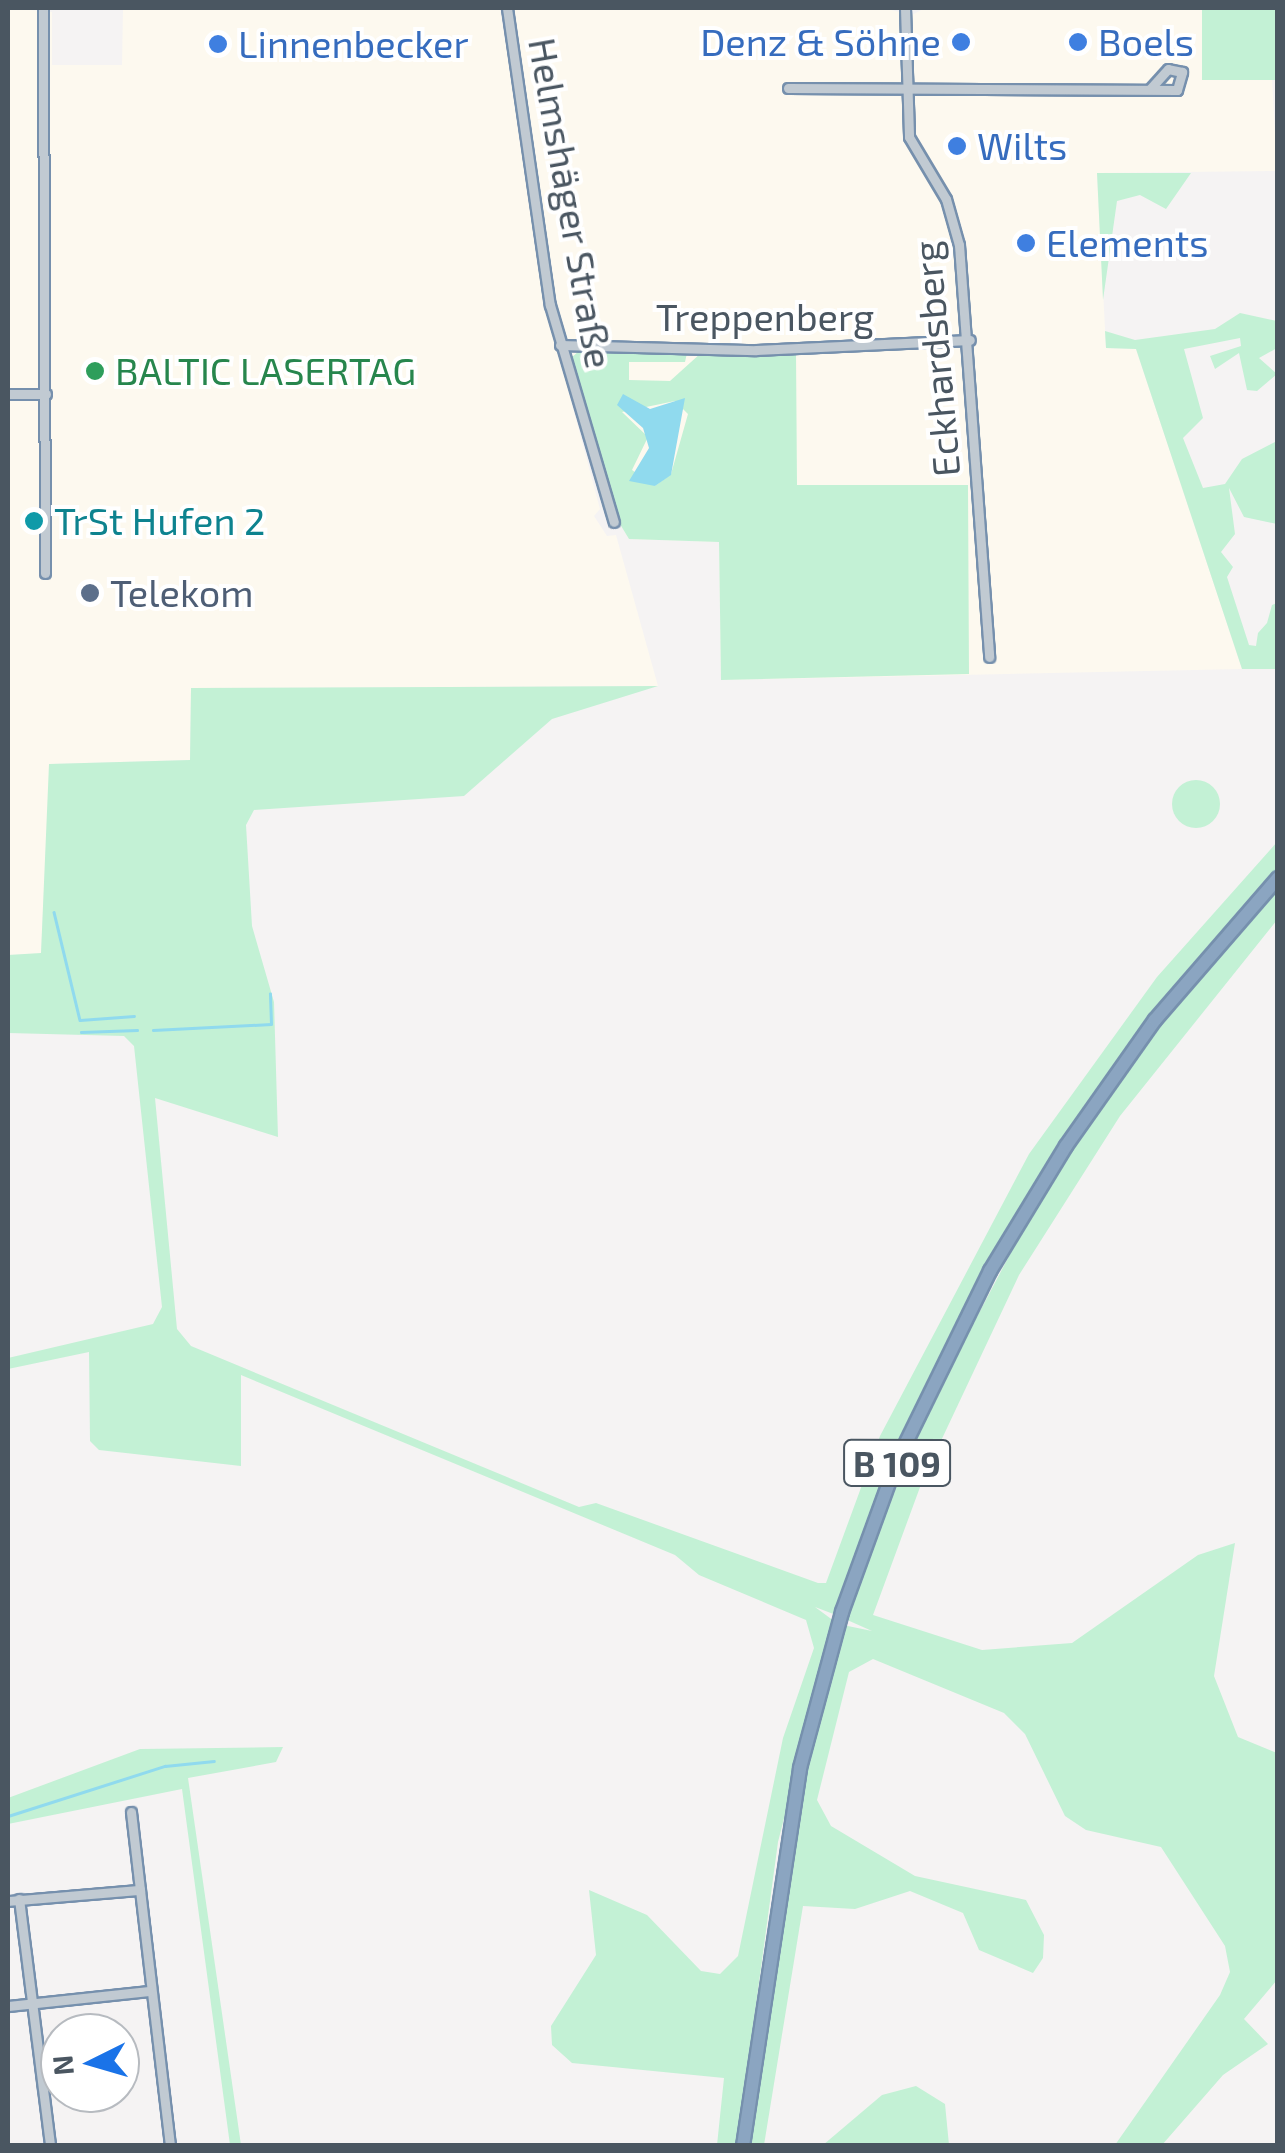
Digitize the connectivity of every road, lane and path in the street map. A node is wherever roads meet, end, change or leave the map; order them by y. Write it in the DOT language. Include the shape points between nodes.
graph roads {
  1 [pos="43,8"];
  2 [pos="507,8"];
  3 [pos="904,8"];
  4 [pos="788,88"];
  5 [pos="904,89"];
  6 [pos="1150,89"];
  7 [pos="970,340"];
  8 [pos="560,345"];
  9 [pos="8,394"];
  10 [pos="46,394"];
  11 [pos="614,522"];
  12 [pos="45,574"];
  13 [pos="989,657"];
  14 [pos="1278,878"];
  15 [pos="131,1812"];
  16 [pos="140,1890"];
  17 [pos="13,1900"];
  18 [pos="149,1991"];
  19 [pos="32,2004"];
  20 [pos="8,2006"];
  21 [pos="50,2146"];
  22 [pos="170,2146"];
  23 [pos="743,2146"];
  1 -- 10 [label="street"];
  2 -- 8 [label="street, Helmshäger Straße"];
  3 -- 5 [label="street, Eckhardsberg"];
  4 -- 5 [label="street"];
  5 -- 6 [label="street"];
  5 -- 7 [label="street, Eckhardsberg" via="908,137 956,228"];
  7 -- 8 [label="street, Treppenberg" via="756,350"];
  7 -- 13 [label="street, Eckhardsberg"];
  8 -- 11 [label="street, Helmshäger Straße"];
  9 -- 10 [label="street"];
  10 -- 12 [label="street"];
  14 -- 23 [label="highway, B 109" via="1156,1020 1066,1146 990,1271 898,1462 842,1612 800,1768"];
  15 -- 16 [label="street"];
  16 -- 17 [label="street"];
  16 -- 18 [label="street"];
  17 -- 19 [label="street"];
  18 -- 19 [label="street"];
  18 -- 22 [label="street"];
  19 -- 20 [label="street"];
  19 -- 21 [label="street"];
}
